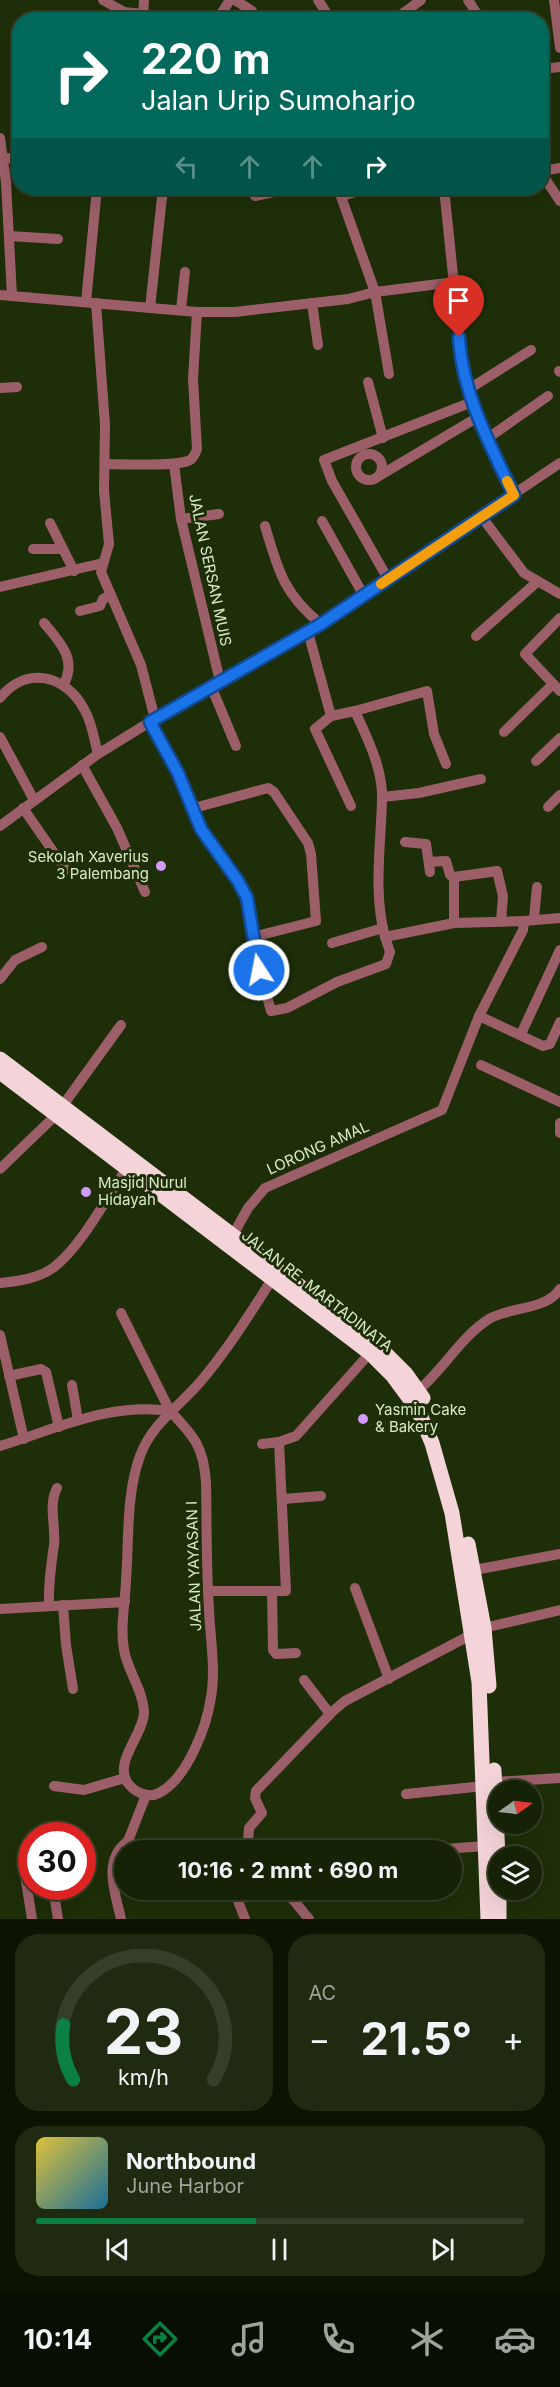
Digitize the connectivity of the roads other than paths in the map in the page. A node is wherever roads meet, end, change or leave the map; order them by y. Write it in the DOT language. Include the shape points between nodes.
graph roads {
  1 [pos="103,0"];
  2 [pos="235,0"];
  3 [pos="421,0"];
  4 [pos="554,0"];
  5 [pos="126,12"];
  6 [pos="252,12"];
  7 [pos="405,12"];
  8 [pos="560,48"];
  9 [pos="0,138"];
  10 [pos="4,158"];
  11 [pos="12,158"];
  12 [pos="549,184"];
  13 [pos="3,190"];
  14 [pos="97,195"];
  15 [pos="162,195"];
  16 [pos="260,195"];
  17 [pos="340,195"];
  18 [pos="445,195"];
  19 [pos="255,196"];
  20 [pos="560,201"];
  21 [pos="9,236"];
  22 [pos="58,238"];
  23 [pos="185,272"];
  24 [pos="455,282"];
  25 [pos="375,292"];
  26 [pos="0,295"];
  27 [pos="12,296"];
  28 [pos="91,303"];
  29 [pos="312,303"];
  30 [pos="150,308"];
  31 [pos="182,310"];
  32 [pos="197,312"];
  33 [pos="318,345"];
  34 [pos="531,350"];
  35 [pos="389,374"];
  36 [pos="368,382"];
  37 [pos="17,387"];
  38 [pos="0,388"];
  39 [pos="469,388"];
  40 [pos="548,396"];
  41 [pos="472,402"];
  42 [pos="478,417"];
  43 [pos="383,438"];
  44 [pos="488,438"];
  45 [pos="560,463"];
  46 [pos="105,464"];
  47 [pos="174,464"];
  48 [pos="379,476"];
  49 [pos="514,495"];
  50 [pos="219,514"];
  51 [pos="482,516"];
  52 [pos="181,519"];
  53 [pos="322,521"];
  54 [pos="50,523"];
  55 [pos="265,526"];
  56 [pos="33,549"];
  57 [pos="61,549"];
  58 [pos="103,563"];
  59 [pos="74,571"];
  60 [pos="388,579"];
  61 [pos="537,582"];
  62 [pos="0,587"];
  63 [pos="560,594"];
  64 [pos="111,595"];
  65 [pos="364,596"];
  66 [pos="80,610"];
  67 [pos="560,618"];
  68 [pos="44,623"];
  69 [pos="321,624"];
  70 [pos="308,632"];
  71 [pos="476,636"];
  72 [pos="64,684"];
  73 [pos="216,684"];
  74 [pos="557,687"];
  75 [pos="0,698"];
  76 [pos="355,711"];
  77 [pos="331,716"];
  78 [pos="152,720"];
  79 [pos="504,732"];
  80 [pos="0,737"];
  81 [pos="560,738"];
  82 [pos="236,746"];
  83 [pos="98,754"];
  84 [pos="536,761"];
  85 [pos="446,764"];
  86 [pos="82,765"];
  87 [pos="482,779"];
  88 [pos="560,795"];
  89 [pos="382,797"];
  90 [pos="34,800"];
  91 [pos="351,806"];
  92 [pos="549,807"];
  93 [pos="23,808"];
  94 [pos="194,808"];
  95 [pos="0,826"];
  96 [pos="405,842"];
  97 [pos="66,870"];
  98 [pos="454,877"];
  99 [pos="537,887"];
  100 [pos="146,892"];
  101 [pos="560,918"];
  102 [pos="529,920"];
  103 [pos="501,921"];
  104 [pos="454,923"];
  105 [pos="384,932"];
  106 [pos="253,937"];
  107 [pos="332,943"];
  108 [pos="42,947"];
  109 [pos="560,950"];
  110 [pos="0,979"];
  111 [pos="478,1016"];
  112 [pos="560,1022"];
  113 [pos="121,1025"];
  114 [pos="521,1034"];
  115 [pos="0,1059"];
  116 [pos="481,1065"];
  117 [pos="0,1072"];
  118 [pos="560,1102"];
  119 [pos="60,1110"];
  120 [pos="560,1123"];
  121 [pos="560,1133"];
  122 [pos="127,1168"];
  123 [pos="0,1169"];
  124 [pos="233,1235"];
  125 [pos="276,1274"];
  126 [pos="0,1283"];
  127 [pos="558,1296"];
  128 [pos="121,1313"];
  129 [pos="0,1335"];
  130 [pos="370,1353"];
  131 [pos="9,1376"];
  132 [pos="72,1385"];
  133 [pos="414,1394"];
  134 [pos="170,1411"];
  135 [pos="78,1420"];
  136 [pos="58,1427"];
  137 [pos="24,1439"];
  138 [pos="279,1442"];
  139 [pos="262,1444"];
  140 [pos="0,1446"];
  141 [pos="57,1488"];
  142 [pos="321,1496"];
  143 [pos="282,1499"];
  144 [pos="463,1543"];
  145 [pos="560,1554"];
  146 [pos="474,1570"];
  147 [pos="356,1588"];
  148 [pos="208,1591"];
  149 [pos="272,1593"];
  150 [pos="125,1602"];
  151 [pos="63,1605"];
  152 [pos="49,1606"];
  153 [pos="0,1609"];
  154 [pos="560,1610"];
  155 [pos="478,1631"];
  156 [pos="296,1653"];
  157 [pos="389,1679"];
  158 [pos="304,1680"];
  159 [pos="73,1689"];
  160 [pos="330,1714"];
  161 [pos="125,1778"];
  162 [pos="560,1778"];
  163 [pos="489,1780"];
  164 [pos="536,1780"];
  165 [pos="488,1784"];
  166 [pos="54,1786"];
  167 [pos="406,1794"];
  168 [pos="146,1795"];
  169 [pos="488,1805"];
  170 [pos="130,1836"];
  171 [pos="134,1840"];
  172 [pos="248,1840"];
  173 [pos="486,1846"];
  174 [pos="462,1848"];
  175 [pos="29,1900"];
  176 [pos="55,1900"];
  177 [pos="238,1900"];
  178 [pos="293,1900"];
  179 [pos="499,1900"];
  180 [pos="32,1919"];
  181 [pos="58,1919"];
  182 [pos="121,1919"];
  183 [pos="245,1919"];
  184 [pos="309,1919"];
  185 [pos="488,1919"];
  186 [pos="500,1919"];
  1 -- 5 [label="street"];
  2 -- 6 [label="street"];
  3 -- 7 [label="street"];
  4 -- 8 [label="street"];
  9 -- 10 [label="street"];
  10 -- 11 [label="street"];
  10 -- 13 [label="street"];
  12 -- 20 [label="street"];
  13 -- 21 [label="street"];
  14 -- 28 [label="street"];
  15 -- 30 [label="street"];
  16 -- 19 [label="street"];
  17 -- 25 [label="street"];
  18 -- 24 [label="street"];
  21 -- 22 [label="street"];
  21 -- 27 [label="street"];
  23 -- 31 [label="street"];
  24 -- 25 [label="street"];
  24 -- 39 [label="street" via="459,351"];
  25 -- 29 [label="street"];
  25 -- 35 [label="street"];
  26 -- 27 [label="street"];
  27 -- 28 [label="street"];
  28 -- 30 [label="street"];
  28 -- 46 [label="street" via="105,425"];
  29 -- 32 [label="street"];
  29 -- 33 [label="street"];
  30 -- 31 [label="street"];
  31 -- 32 [label="street"];
  32 -- 47 [label="street" via="193,378 197,449 190,460"];
  34 -- 39 [label="street"];
  36 -- 43 [label="street"];
  37 -- 38 [label="street"];
  39 -- 41 [label="street"];
  40 -- 44 [label="street"];
  41 -- 42 [label="street"];
  41 -- 43 [label="street"];
  42 -- 44 [label="street"];
  42 -- 48 [label="street"];
  43 -- 60 [label="street" via="324,460"];
  44 -- 49 [label="street"];
  45 -- 49 [label="street"];
  46 -- 47 [label="street"];
  46 -- 58 [label="street" via="109,544"];
  47 -- 52 [label="street, JALAN SERSAN MUIS"];
  49 -- 51 [label="street"];
  50 -- 52 [label="street"];
  51 -- 60 [label="street"];
  51 -- 61 [label="street" via="514,564"];
  52 -- 73 [label="street, JALAN SERSAN MUIS"];
  53 -- 65 [label="street"];
  54 -- 57 [label="street"];
  55 -- 69 [label="street" via="283,583 299,605"];
  56 -- 57 [label="street"];
  57 -- 59 [label="street"];
  58 -- 59 [label="street"];
  58 -- 64 [label="street" via="102,576"];
  59 -- 62 [label="street"];
  60 -- 65 [label="street"];
  61 -- 63 [label="street"];
  61 -- 71 [label="street"];
  64 -- 66 [label="street" via="100,606"];
  64 -- 78 [label="street" via="141,665"];
  65 -- 69 [label="street"];
  67 -- 74 [label="street" via="526,650 525,657"];
  68 -- 72 [label="street" via="69,659"];
  69 -- 70 [label="street"];
  70 -- 73 [label="street"];
  70 -- 77 [label="street"];
  72 -- 75 [label="street" via="34,677 18,683"];
  72 -- 83 [label="street" via="87,714"];
  73 -- 78 [label="street"];
  73 -- 82 [label="street, JALAN SERSAN MUIS"];
  74 -- 79 [label="street"];
  76 -- 77 [label="street"];
  76 -- 85 [label="street" via="426,691 434,734"];
  76 -- 89 [label="street" via="371,747"];
  77 -- 91 [label="street" via="315,729"];
  78 -- 83 [label="street"];
  78 -- 94 [label="street"];
  80 -- 90 [label="street"];
  81 -- 84 [label="street"];
  83 -- 86 [label="street"];
  86 -- 90 [label="street"];
  86 -- 100 [label="street"];
  87 -- 89 [label="street"];
  88 -- 92 [label="street"];
  89 -- 105 [label="street" via="378,844"];
  90 -- 93 [label="street"];
  93 -- 95 [label="street"];
  93 -- 97 [label="street"];
  94 -- 106 [label="street" via="201,829 247,898"];
  94 -- 106 [label="street" via="268,788 308,843 316,921"];
  96 -- 98 [label="street" via="425,843 429,867 446,861"];
  98 -- 103 [label="street" via="497,871 503,896"];
  98 -- 104 [label="street"];
  99 -- 102 [label="street, LORONG AMAL"];
  101 -- 102 [label="street"];
  102 -- 103 [label="street"];
  102 -- 111 [label="street, LORONG AMAL"];
  103 -- 104 [label="street"];
  104 -- 105 [label="street"];
  105 -- 106 [label="street" via="390,952 386,964 337,981 274,1012 268,1005"];
  105 -- 107 [label="street"];
  108 -- 110 [label="street" via="15,960"];
  109 -- 114 [label="street"];
  111 -- 114 [label="street"];
  111 -- 124 [label="street, LORONG AMAL" via="442,1110 265,1188"];
  112 -- 114 [label="street" via="547,1046"];
  113 -- 119 [label="street"];
  115 -- 119 [label="highway"];
  116 -- 118 [label="street"];
  117 -- 119 [label="highway, JALAN RE. MARTADINATA"];
  119 -- 122 [label="highway, JALAN RE. MARTADINATA"];
  119 -- 123 [label="street"];
  119 -- 124 [label="highway"];
  120 -- 121 [label="street"];
  122 -- 125 [label="highway, JALAN RE. MARTADINATA"];
  122 -- 126 [label="street" via="79,1239 53,1268 33,1277"];
  124 -- 125 [label="highway"];
  125 -- 130 [label="highway, JALAN RE. MARTADINATA"];
  125 -- 133 [label="highway" via="376,1344 406,1374"];
  125 -- 134 [label="street" via="204,1378"];
  127 -- 133 [label="street" via="488,1320"];
  128 -- 134 [label="street, JALAN YAYASAN I"];
  129 -- 131 [label="street"];
  130 -- 133 [label="highway, JALAN RE. MARTADINATA"];
  130 -- 138 [label="street" via="296,1436"];
  131 -- 136 [label="street" via="46,1371"];
  131 -- 137 [label="street"];
  132 -- 135 [label="street"];
  133 -- 144 [label="highway" via="439,1436"];
  134 -- 135 [label="street" via="119,1410"];
  134 -- 148 [label="street, JALAN YAYASAN I" via="194,1435 205,1464"];
  134 -- 150 [label="street" via="147,1442 135,1472"];
  135 -- 136 [label="street"];
  136 -- 137 [label="street"];
  137 -- 140 [label="street"];
  138 -- 139 [label="street"];
  138 -- 143 [label="street"];
  141 -- 152 [label="street" via="53,1496"];
  142 -- 143 [label="street"];
  143 -- 149 [label="street" via="286,1590"];
  144 -- 146 [label="highway"];
  144 -- 155 [label="highway"];
  145 -- 146 [label="street"];
  146 -- 155 [label="highway"];
  147 -- 157 [label="street"];
  148 -- 149 [label="street"];
  148 -- 168 [label="street, JALAN YAYASAN I" via="212,1688 203,1730 176,1778 161,1792"];
  149 -- 156 [label="street" via="273,1650 276,1654"];
  150 -- 151 [label="street"];
  150 -- 161 [label="street" via="124,1649 144,1714 141,1731 125,1763"];
  151 -- 152 [label="street"];
  151 -- 159 [label="street"];
  152 -- 153 [label="street"];
  154 -- 155 [label="street"];
  155 -- 157 [label="street"];
  155 -- 163 [label="highway"];
  157 -- 160 [label="street" via="345,1701"];
  158 -- 160 [label="street"];
  160 -- 172 [label="street" via="256,1791 262,1813 249,1828"];
  161 -- 166 [label="street" via="84,1790"];
  161 -- 168 [label="street" via="132,1788"];
  162 -- 164 [label="street"];
  165 -- 167 [label="street"];
  168 -- 170 [label="street"];
  169 -- 173 [label="highway"];
  170 -- 171 [label="street"];
  170 -- 182 [label="street" via="111,1868"];
  173 -- 174 [label="street"];
  173 -- 185 [label="highway"];
  175 -- 180 [label="street"];
  176 -- 181 [label="street"];
  177 -- 183 [label="street"];
  178 -- 184 [label="street"];
  179 -- 186 [label="highway"];
}
